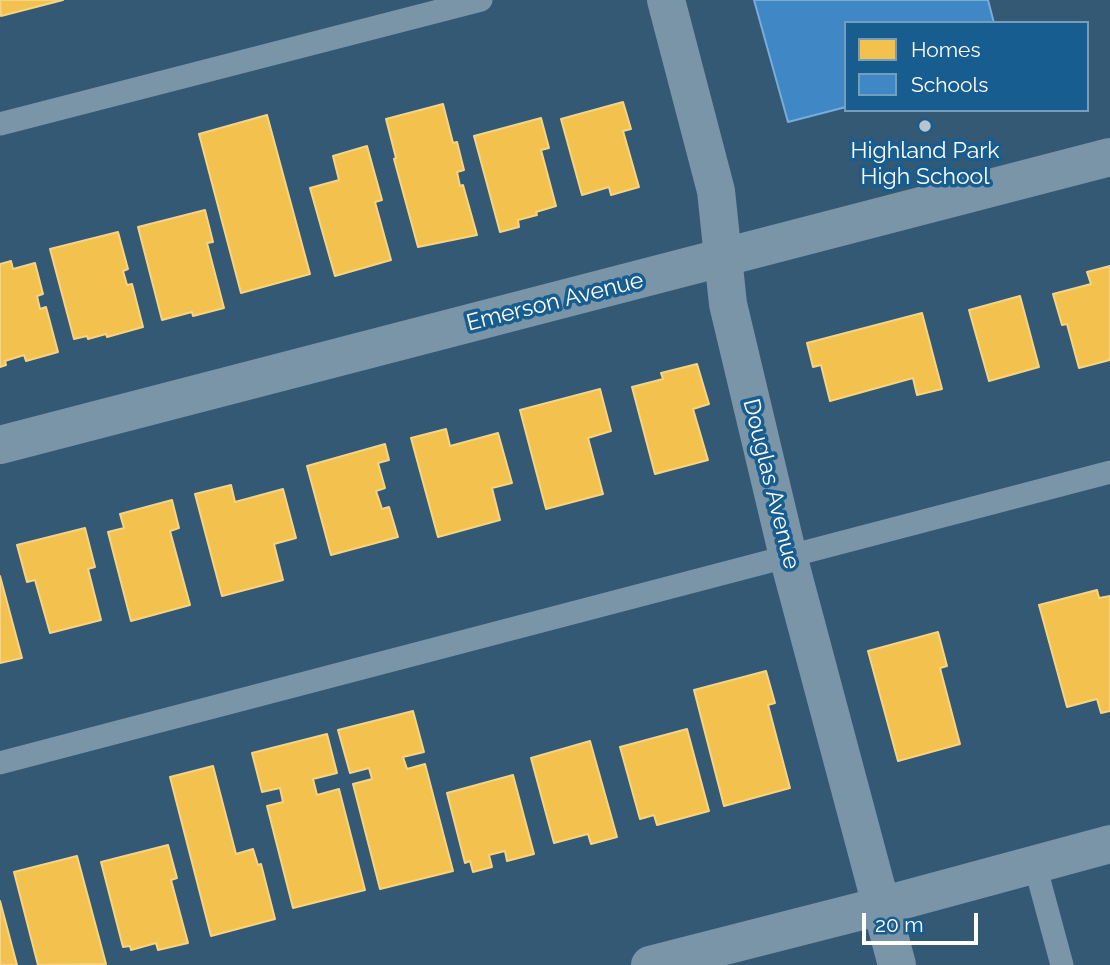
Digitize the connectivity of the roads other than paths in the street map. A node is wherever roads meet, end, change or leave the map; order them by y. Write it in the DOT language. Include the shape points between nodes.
graph roads {
  1 [pos="481,0"];
  2 [pos="666,0"];
  3 [pos="0,124"];
  4 [pos="1110,157"];
  5 [pos="724,259"];
  6 [pos="0,445"];
  7 [pos="1110,472"];
  8 [pos="788,556"];
  9 [pos="0,763"];
  10 [pos="1110,844"];
  11 [pos="1035,865"];
  12 [pos="881,906"];
  13 [pos="650,965"];
  14 [pos="897,965"];
  15 [pos="1062,965"];
  1 -- 3 [label="lane"];
  2 -- 5 [label="street, Douglas Avenue" via="716,191"];
  4 -- 5 [label="street, Emerson Avenue"];
  5 -- 6 [label="street, Emerson Avenue"];
  5 -- 8 [label="street, Douglas Avenue" via="728,304"];
  7 -- 8 [label="lane"];
  8 -- 9 [label="lane"];
  8 -- 12 [label="street, Douglas Avenue"];
  10 -- 11 [label="street"];
  11 -- 12 [label="street"];
  11 -- 15 [label="lane"];
  12 -- 13 [label="street"];
  12 -- 14 [label="street, Douglas Avenue"];
}
